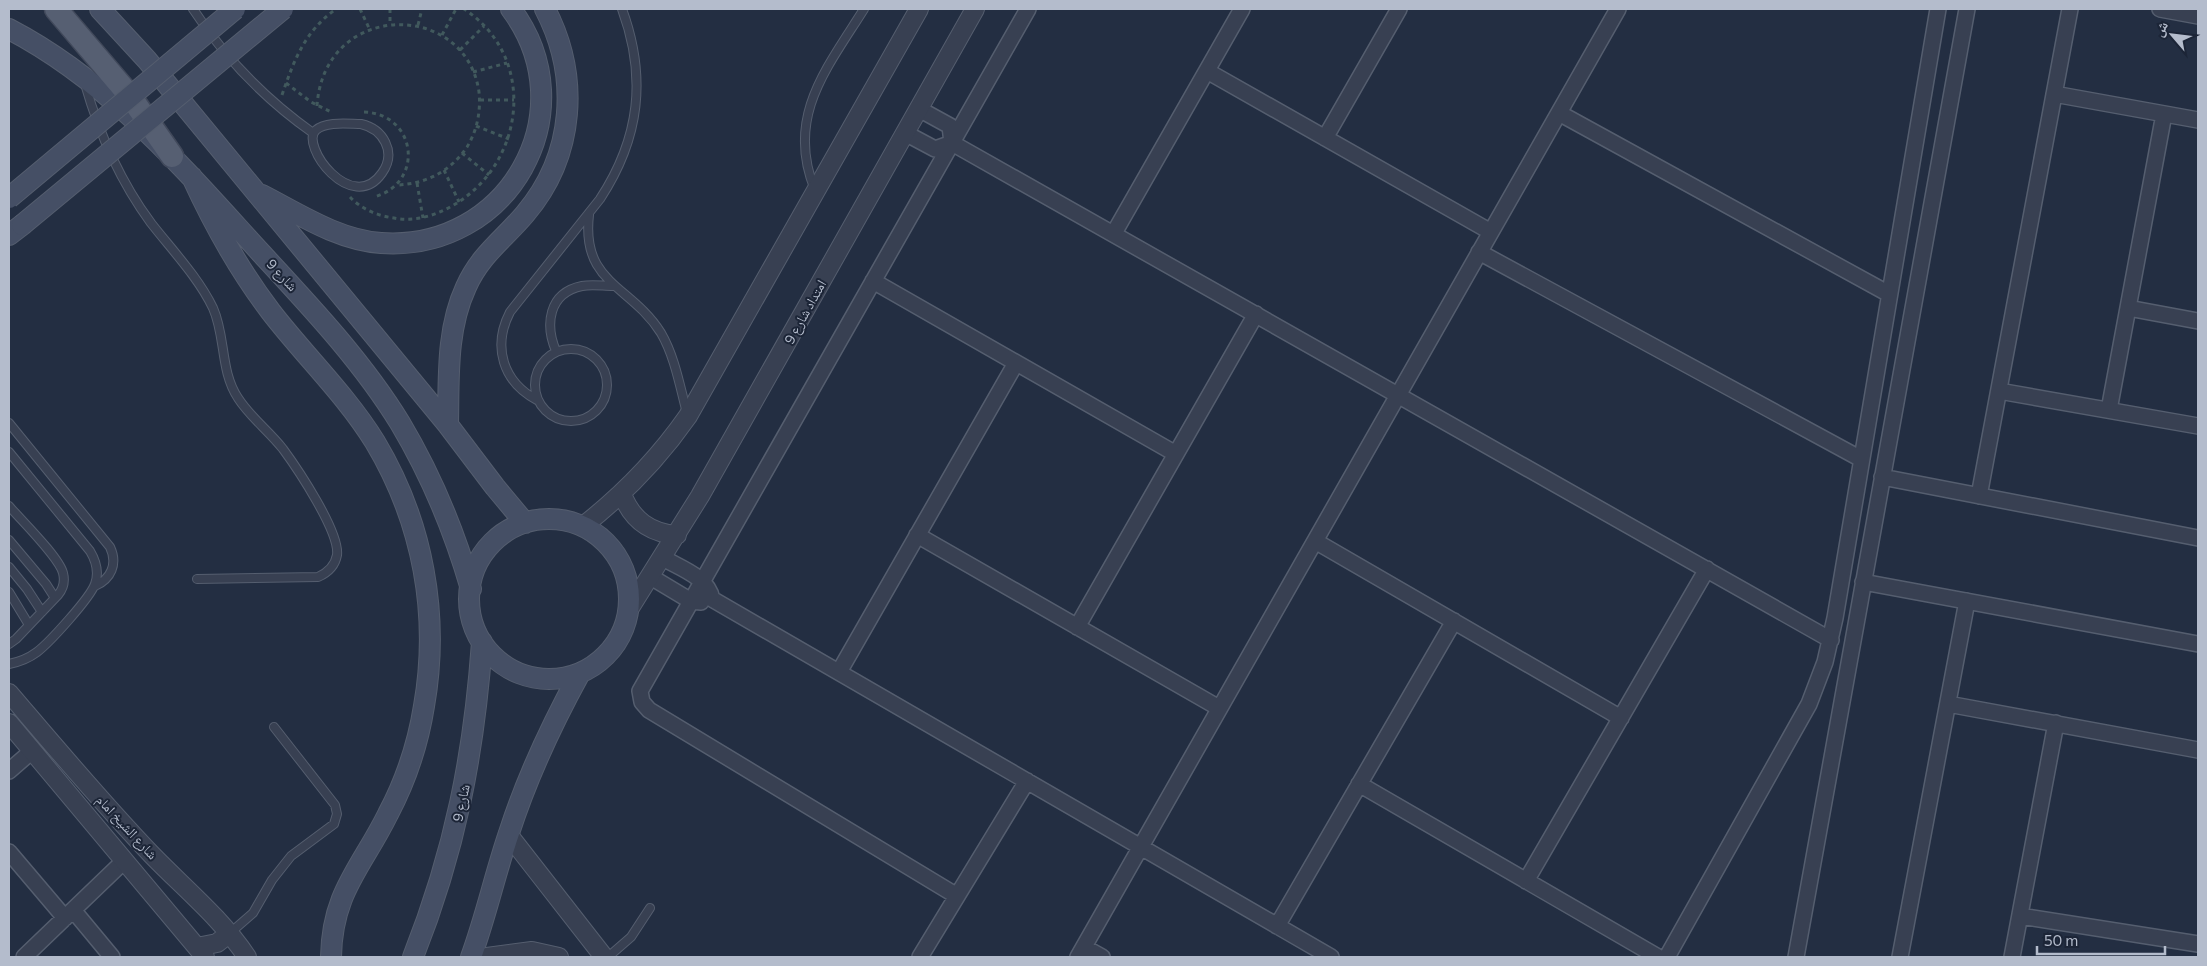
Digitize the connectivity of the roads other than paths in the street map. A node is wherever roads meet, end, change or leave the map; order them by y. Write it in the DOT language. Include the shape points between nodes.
graph roads {
  1 [pos="56,9"];
  2 [pos="192,9"];
  3 [pos="235,9"];
  4 [pos="283,9"];
  5 [pos="511,9"];
  6 [pos="544,9"];
  7 [pos="622,9"];
  8 [pos="864,9"];
  9 [pos="919,9"];
  10 [pos="975,9"];
  11 [pos="1028,9"];
  12 [pos="1242,9"];
  13 [pos="1618,9"];
  14 [pos="1938,9"];
  15 [pos="1967,9"];
  16 [pos="2070,9"];
  17 [pos="2160,9"];
  18 [pos="101,10"];
  19 [pos="1396,10"];
  20 [pos="2198,16"];
  21 [pos="9,29"];
  22 [pos="1207,70"];
  23 [pos="82,74"];
  24 [pos="2054,94"];
  25 [pos="919,109"];
  26 [pos="1559,113"];
  27 [pos="2164,114"];
  28 [pos="2198,120"];
  29 [pos="313,133"];
  30 [pos="905,133"];
  31 [pos="1325,138"];
  32 [pos="952,143"];
  33 [pos="172,156"];
  34 [pos="192,177"];
  35 [pos="256,192"];
  36 [pos="816,192"];
  37 [pos="9,198"];
  38 [pos="589,215"];
  39 [pos="15,230"];
  40 [pos="1491,232"];
  41 [pos="1114,233"];
  42 [pos="1479,252"];
  43 [pos="873,281"];
  44 [pos="613,286"];
  45 [pos="1890,294"];
  46 [pos="2128,308"];
  47 [pos="1256,314"];
  48 [pos="2198,321"];
  49 [pos="556,351"];
  50 [pos="1016,363"];
  51 [pos="1999,391"];
  52 [pos="1398,394"];
  53 [pos="537,400"];
  54 [pos="2109,410"];
  55 [pos="688,416"];
  56 [pos="9,423"];
  57 [pos="448,425"];
  58 [pos="2198,426"];
  59 [pos="9,452"];
  60 [pos="1176,454"];
  61 [pos="1861,459"];
  62 [pos="1882,477"];
  63 [pos="622,494"];
  64 [pos="1979,496"];
  65 [pos="9,506"];
  66 [pos="526,523"];
  67 [pos="583,526"];
  68 [pos="678,535"];
  69 [pos="917,535"];
  70 [pos="2198,538"];
  71 [pos="9,540"];
  72 [pos="1315,541"];
  73 [pos="663,558"];
  74 [pos="9,566"];
  75 [pos="1707,569"];
  76 [pos="651,577"];
  77 [pos="197,579"];
  78 [pos="702,581"];
  79 [pos="1863,582"];
  80 [pos="95,586"];
  81 [pos="471,589"];
  82 [pos="9,592"];
  83 [pos="55,598"];
  84 [pos="712,599"];
  85 [pos="691,601"];
  86 [pos="1967,601"];
  87 [pos="9,605"];
  88 [pos="20,609"];
  89 [pos="628,611"];
  90 [pos="42,612"];
  91 [pos="1454,621"];
  92 [pos="29,625"];
  93 [pos="1077,627"];
  94 [pos="1831,640"];
  95 [pos="482,642"];
  96 [pos="9,644"];
  97 [pos="2198,644"];
  98 [pos="9,664"];
  99 [pos="839,672"];
  100 [pos="580,673"];
  101 [pos="9,693"];
  102 [pos="1948,704"];
  103 [pos="1220,708"];
  104 [pos="1621,718"];
  105 [pos="9,723"];
  106 [pos="2056,723"];
  107 [pos="274,727"];
  108 [pos="2198,750"];
  109 [pos="32,751"];
  110 [pos="9,770"];
  111 [pos="1027,781"];
  112 [pos="1359,784"];
  113 [pos="508,834"];
  114 [pos="1140,847"];
  115 [pos="9,852"];
  116 [pos="124,861"];
  117 [pos="1526,881"];
  118 [pos="958,896"];
  119 [pos="650,908"];
  120 [pos="69,914"];
  121 [pos="2020,916"];
  122 [pos="1277,926"];
  123 [pos="230,933"];
  124 [pos="2198,944"];
  125 [pos="201,952"];
  126 [pos="1081,952"];
  127 [pos="25,957"];
  128 [pos="112,957"];
  129 [pos="248,957"];
  130 [pos="331,957"];
  131 [pos="413,957"];
  132 [pos="471,957"];
  133 [pos="487,957"];
  134 [pos="559,957"];
  135 [pos="604,957"];
  136 [pos="608,957"];
  137 [pos="920,957"];
  138 [pos="1102,957"];
  139 [pos="1331,957"];
  140 [pos="1658,957"];
  141 [pos="1667,957"];
  142 [pos="1796,957"];
  143 [pos="1900,957"];
  144 [pos="2012,957"];
  1 -- 33 [label="main road" via="130,96"];
  2 -- 29 [label="lane" via="231,60 278,107"];
  3 -- 37 [label="main road, bridge"];
  4 -- 39 [label="main road, bridge"];
  5 -- 35 [label="main road" via="537,60 540,117 522,171 499,201 485,213 435,238 380,243 344,235"];
  6 -- 57 [label="main road" via="560,42 568,82 563,143 537,198 525,215 485,255 466,286 451,338"];
  7 -- 38 [label="lane" via="636,62 635,116 619,168"];
  8 -- 36 [label="lane" via="822,76 810,104 804,133 806,163"];
  9 -- 36 [label="street"];
  10 -- 25 [label="street, امتداد شارع 9"];
  11 -- 32 [label="street"];
  12 -- 22 [label="street"];
  13 -- 26 [label="street"];
  14 -- 45 [label="street"];
  15 -- 62 [label="street"];
  16 -- 24 [label="street"];
  17 -- 20 [label="street"];
  18 -- 35 [label="main road" via="147,60"];
  19 -- 31 [label="street"];
  21 -- 23 [label="main road, شارع 9"];
  22 -- 31 [label="street"];
  22 -- 41 [label="street"];
  23 -- 33 [label="main road, شارع 9"];
  23 -- 77 [label="lane" via="98,126 121,175 212,308 222,334 231,387 245,409 298,471 324,516 337,549 332,566 318,577"];
  24 -- 27 [label="street"];
  24 -- 51 [label="street"];
  25 -- 30 [label="street, امتداد شارع 9"];
  25 -- 32 [label="street" via="950,126"];
  26 -- 40 [label="street"];
  26 -- 45 [label="street"];
  27 -- 28 [label="street"];
  27 -- 46 [label="street"];
  29 -- 29 [label="lane" via="311,140 315,150 331,174 342,183 356,186 371,183 382,174 388,161 387,146 374,128 361,124 327,125"];
  30 -- 32 [label="street" via="935,149"];
  30 -- 68 [label="street, امتداد شارع 9"];
  31 -- 40 [label="street"];
  32 -- 41 [label="street"];
  32 -- 43 [label="street"];
  33 -- 34 [label="main road, شارع 9"];
  34 -- 81 [label="main road, شارع 9" via="322,320 398,420 444,510"];
  34 -- 130 [label="main road" via="236,261 272,313 374,441 400,490 424,570 430,616 428,681 418,736 404,780 388,814 349,879 332,935"];
  35 -- 57 [label="main road"];
  36 -- 55 [label="street"];
  38 -- 44 [label="lane" via="590,248 599,269"];
  38 -- 53 [label="lane" via="510,312 502,330 502,358 509,376 521,390"];
  40 -- 42 [label="street"];
  41 -- 47 [label="street"];
  42 -- 52 [label="street"];
  42 -- 61 [label="street"];
  43 -- 50 [label="street"];
  43 -- 78 [label="street"];
  44 -- 49 [label="lane" via="579,286 558,300 549,324"];
  44 -- 55 [label="lane" via="644,311 662,335"];
  45 -- 61 [label="street"];
  46 -- 48 [label="street"];
  46 -- 54 [label="street"];
  47 -- 52 [label="street"];
  47 -- 60 [label="street"];
  49 -- 53 [label="lane" via="548,356 537,372"];
  49 -- 53 [label="lane" via="575,348 592,355 604,370 605,398 594,414 567,422 549,414"];
  50 -- 60 [label="street"];
  50 -- 69 [label="street"];
  51 -- 54 [label="street"];
  51 -- 64 [label="street"];
  52 -- 72 [label="street"];
  52 -- 75 [label="street"];
  54 -- 58 [label="street"];
  55 -- 63 [label="street" via="657,457"];
  56 -- 80 [label="lane" via="110,547 114,558 112,570"];
  57 -- 66 [label="main road"];
  59 -- 80 [label="lane" via="90,551 96,568"];
  60 -- 93 [label="street"];
  61 -- 94 [label="street"];
  62 -- 64 [label="street"];
  62 -- 79 [label="street"];
  63 -- 67 [label="street"];
  63 -- 68 [label="street" via="632,513 647,527"];
  64 -- 70 [label="street"];
  65 -- 83 [label="lane" via="60,566 63,583"];
  66 -- 67 [label="main road" via="549,519"];
  66 -- 81 [label="main road" via="502,535 484,553 473,576"];
  67 -- 89 [label="main road" via="604,541 620,561 628,585"];
  68 -- 73 [label="street, امتداد شارع 9"];
  69 -- 93 [label="street"];
  69 -- 99 [label="street"];
  71 -- 83 [label="lane"];
  72 -- 91 [label="street"];
  72 -- 103 [label="street"];
  73 -- 76 [label="street, امتداد شارع 9"];
  73 -- 78 [label="street"];
  74 -- 90 [label="lane"];
  75 -- 94 [label="street"];
  75 -- 104 [label="street"];
  76 -- 85 [label="street"];
  76 -- 89 [label="street, امتداد شارع 9"];
  78 -- 84 [label="street"];
  78 -- 85 [label="street"];
  79 -- 86 [label="street"];
  79 -- 142 [label="street"];
  80 -- 98 [label="lane" via="38,651"];
  81 -- 95 [label="main road" via="472,616"];
  82 -- 88 [label="lane"];
  83 -- 90 [label="lane"];
  84 -- 85 [label="street"];
  84 -- 99 [label="street"];
  85 -- 118 [label="street" via="642,686 640,697 645,707"];
  86 -- 97 [label="street"];
  86 -- 102 [label="street"];
  87 -- 88 [label="lane"];
  88 -- 92 [label="lane"];
  89 -- 100 [label="main road" via="620,637 612,648"];
  90 -- 92 [label="lane"];
  91 -- 104 [label="street"];
  91 -- 112 [label="street"];
  92 -- 96 [label="lane"];
  93 -- 103 [label="street"];
  94 -- 141 [label="street" via="1809,704"];
  95 -- 100 [label="main road" via="500,662 525,675 553,679"];
  95 -- 131 [label="main road, شارع 9" via="475,724 461,805 440,885"];
  99 -- 111 [label="street"];
  100 -- 113 [label="main road" via="540,751"];
  101 -- 123 [label="street, شارع الشيخ امام" via="85,782"];
  102 -- 106 [label="street"];
  102 -- 143 [label="street"];
  103 -- 114 [label="street"];
  104 -- 117 [label="street"];
  105 -- 109 [label="street, شارع الشيخ امام"];
  106 -- 108 [label="street"];
  106 -- 121 [label="street"];
  107 -- 123 [label="lane" via="335,805 336,819 331,827 291,856 253,913"];
  109 -- 110 [label="street"];
  109 -- 116 [label="street, شارع الشيخ امام"];
  111 -- 114 [label="street"];
  111 -- 118 [label="street"];
  112 -- 117 [label="street"];
  112 -- 122 [label="street"];
  113 -- 132 [label="main road"];
  113 -- 135 [label="street"];
  114 -- 122 [label="street"];
  114 -- 126 [label="street"];
  115 -- 120 [label="street"];
  116 -- 120 [label="street"];
  116 -- 125 [label="street, شارع الشيخ امام"];
  117 -- 140 [label="street"];
  118 -- 137 [label="street"];
  119 -- 136 [label="lane" via="631,937"];
  120 -- 127 [label="street"];
  120 -- 128 [label="street"];
  121 -- 124 [label="street"];
  121 -- 144 [label="street"];
  122 -- 139 [label="street"];
  123 -- 125 [label="street"];
  123 -- 129 [label="street, شارع الشيخ امام"];
  126 -- 138 [label="street"];
  133 -- 134 [label="street" via="526,951"];
}
